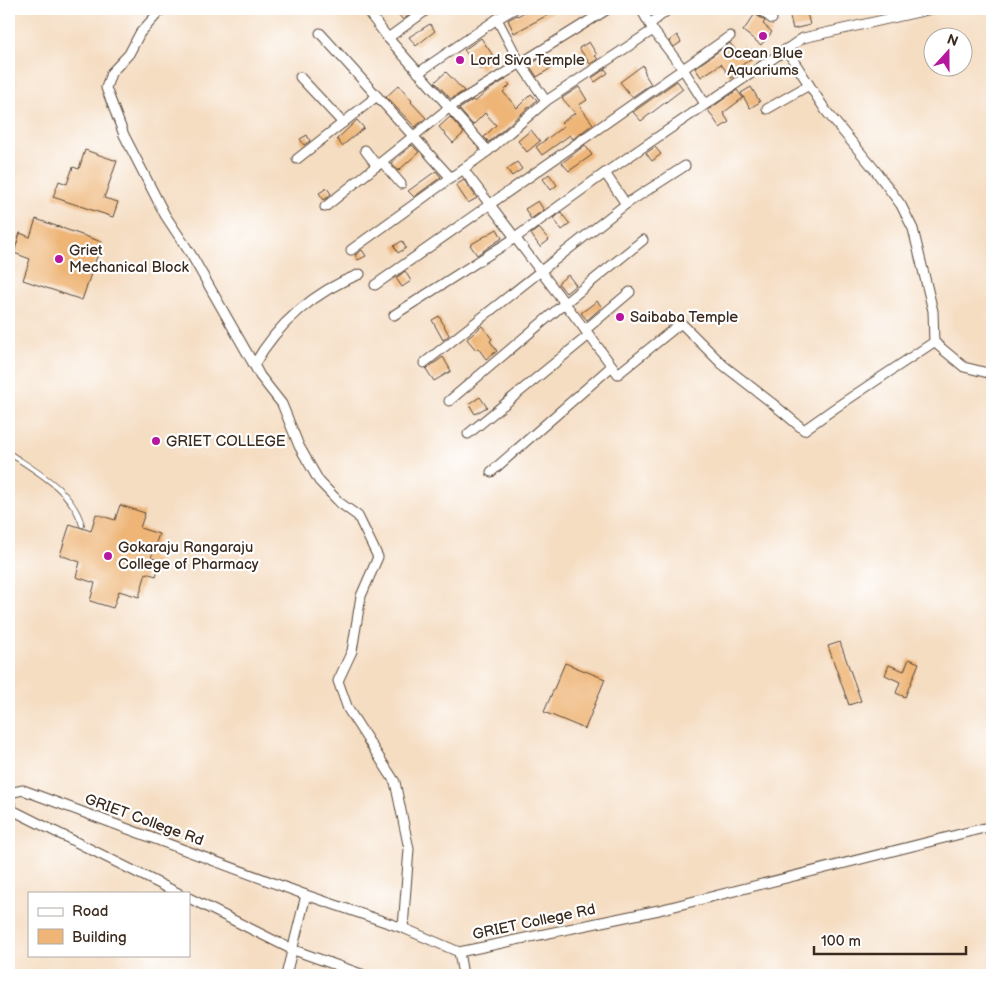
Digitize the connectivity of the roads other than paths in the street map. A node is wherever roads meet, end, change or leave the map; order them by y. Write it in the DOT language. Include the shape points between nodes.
graph roads {
  1 [pos="162,9"];
  2 [pos="366,9"];
  3 [pos="428,9"];
  4 [pos="514,9"];
  5 [pos="608,9"];
  6 [pos="641,9"];
  7 [pos="669,9"];
  8 [pos="759,9"];
  9 [pos="932,9"];
  10 [pos="772,19"];
  11 [pos="497,20"];
  12 [pos="651,27"];
  13 [pos="320,33"];
  14 [pos="730,36"];
  15 [pos="388,38"];
  16 [pos="786,50"];
  17 [pos="520,64"];
  18 [pos="683,69"];
  19 [pos="418,73"];
  20 [pos="300,77"];
  21 [pos="809,85"];
  22 [pos="377,96"];
  23 [pos="546,101"];
  24 [pos="705,104"];
  25 [pos="450,107"];
  26 [pos="767,109"];
  27 [pos="343,123"];
  28 [pos="414,137"];
  29 [pos="366,150"];
  30 [pos="488,151"];
  31 [pos="297,159"];
  32 [pos="380,164"];
  33 [pos="685,166"];
  34 [pos="463,169"];
  35 [pos="605,173"];
  36 [pos="451,178"];
  37 [pos="401,184"];
  38 [pos="490,204"];
  39 [pos="626,204"];
  40 [pos="325,207"];
  41 [pos="515,238"];
  42 [pos="643,240"];
  43 [pos="351,250"];
  44 [pos="541,271"];
  45 [pos="360,274"];
  46 [pos="375,285"];
  47 [pos="630,292"];
  48 [pos="565,303"];
  49 [pos="394,315"];
  50 [pos="587,332"];
  51 [pos="934,342"];
  52 [pos="424,363"];
  53 [pos="254,365"];
  54 [pos="612,366"];
  55 [pos="992,374"];
  56 [pos="449,401"];
  57 [pos="468,434"];
  58 [pos="9,453"];
  59 [pos="492,472"];
  60 [pos="82,525"];
  61 [pos="9,792"];
  62 [pos="9,800"];
  63 [pos="992,826"];
  64 [pos="176,892"];
  65 [pos="306,895"];
  66 [pos="190,898"];
  67 [pos="403,928"];
  68 [pos="291,949"];
  69 [pos="459,952"];
  70 [pos="286,975"];
  71 [pos="362,975"];
  72 [pos="463,975"];
  1 -- 53 [label="street" via="111,73 106,88 124,134 165,215"];
  2 -- 15 [label="street"];
  3 -- 15 [label="street"];
  4 -- 11 [label="street"];
  5 -- 17 [label="street"];
  6 -- 12 [label="street"];
  7 -- 12 [label="street"];
  8 -- 10 [label="street"];
  9 -- 16 [label="street" via="803,38"];
  11 -- 17 [label="street"];
  11 -- 19 [label="street"];
  12 -- 18 [label="street"];
  12 -- 23 [label="street"];
  13 -- 22 [label="street"];
  14 -- 18 [label="street"];
  15 -- 19 [label="street"];
  16 -- 21 [label="street"];
  16 -- 24 [label="street"];
  17 -- 23 [label="street"];
  17 -- 25 [label="street"];
  18 -- 24 [label="street"];
  18 -- 38 [label="street"];
  19 -- 25 [label="street"];
  20 -- 27 [label="street"];
  21 -- 26 [label="street"];
  21 -- 51 [label="street" via="901,205 913,229 932,311"];
  22 -- 27 [label="street"];
  22 -- 28 [label="street"];
  23 -- 30 [label="street"];
  24 -- 35 [label="street"];
  25 -- 28 [label="street"];
  25 -- 30 [label="street"];
  27 -- 31 [label="street"];
  28 -- 32 [label="street"];
  28 -- 36 [label="street"];
  29 -- 32 [label="street"];
  30 -- 34 [label="street"];
  32 -- 37 [label="street"];
  32 -- 40 [label="street"];
  33 -- 39 [label="street"];
  34 -- 36 [label="street"];
  34 -- 38 [label="street"];
  35 -- 39 [label="street"];
  35 -- 41 [label="street"];
  36 -- 43 [label="street"];
  38 -- 41 [label="street"];
  38 -- 46 [label="street"];
  39 -- 44 [label="street"];
  41 -- 44 [label="street"];
  41 -- 49 [label="street"];
  42 -- 48 [label="street"];
  44 -- 48 [label="street"];
  44 -- 52 [label="street"];
  45 -- 53 [label="street" via="340,282 308,303 277,330"];
  47 -- 50 [label="street"];
  48 -- 50 [label="street"];
  48 -- 56 [label="street"];
  50 -- 54 [label="street"];
  50 -- 57 [label="street"];
  51 -- 54 [label="street" via="804,430 723,365 681,323 618,374"];
  51 -- 55 [label="street" via="964,366"];
  53 -- 67 [label="street" via="282,404 299,446 319,481 358,516 378,556 361,596 352,651 338,681 348,709 395,782 409,849"];
  54 -- 59 [label="street"];
  58 -- 60 [label="lane" via="58,486"];
  61 -- 65 [label="street, GRIET College Rd" via="23,790"];
  62 -- 64 [label="street" via="12,810"];
  63 -- 69 [label="street, GRIET College Rd" via="659,910"];
  65 -- 67 [label="street, GRIET College Rd"];
  65 -- 68 [label="street"];
  66 -- 68 [label="street"];
  67 -- 69 [label="street, GRIET College Rd"];
  68 -- 70 [label="street"];
  68 -- 71 [label="street"];
  69 -- 72 [label="street"];
}
